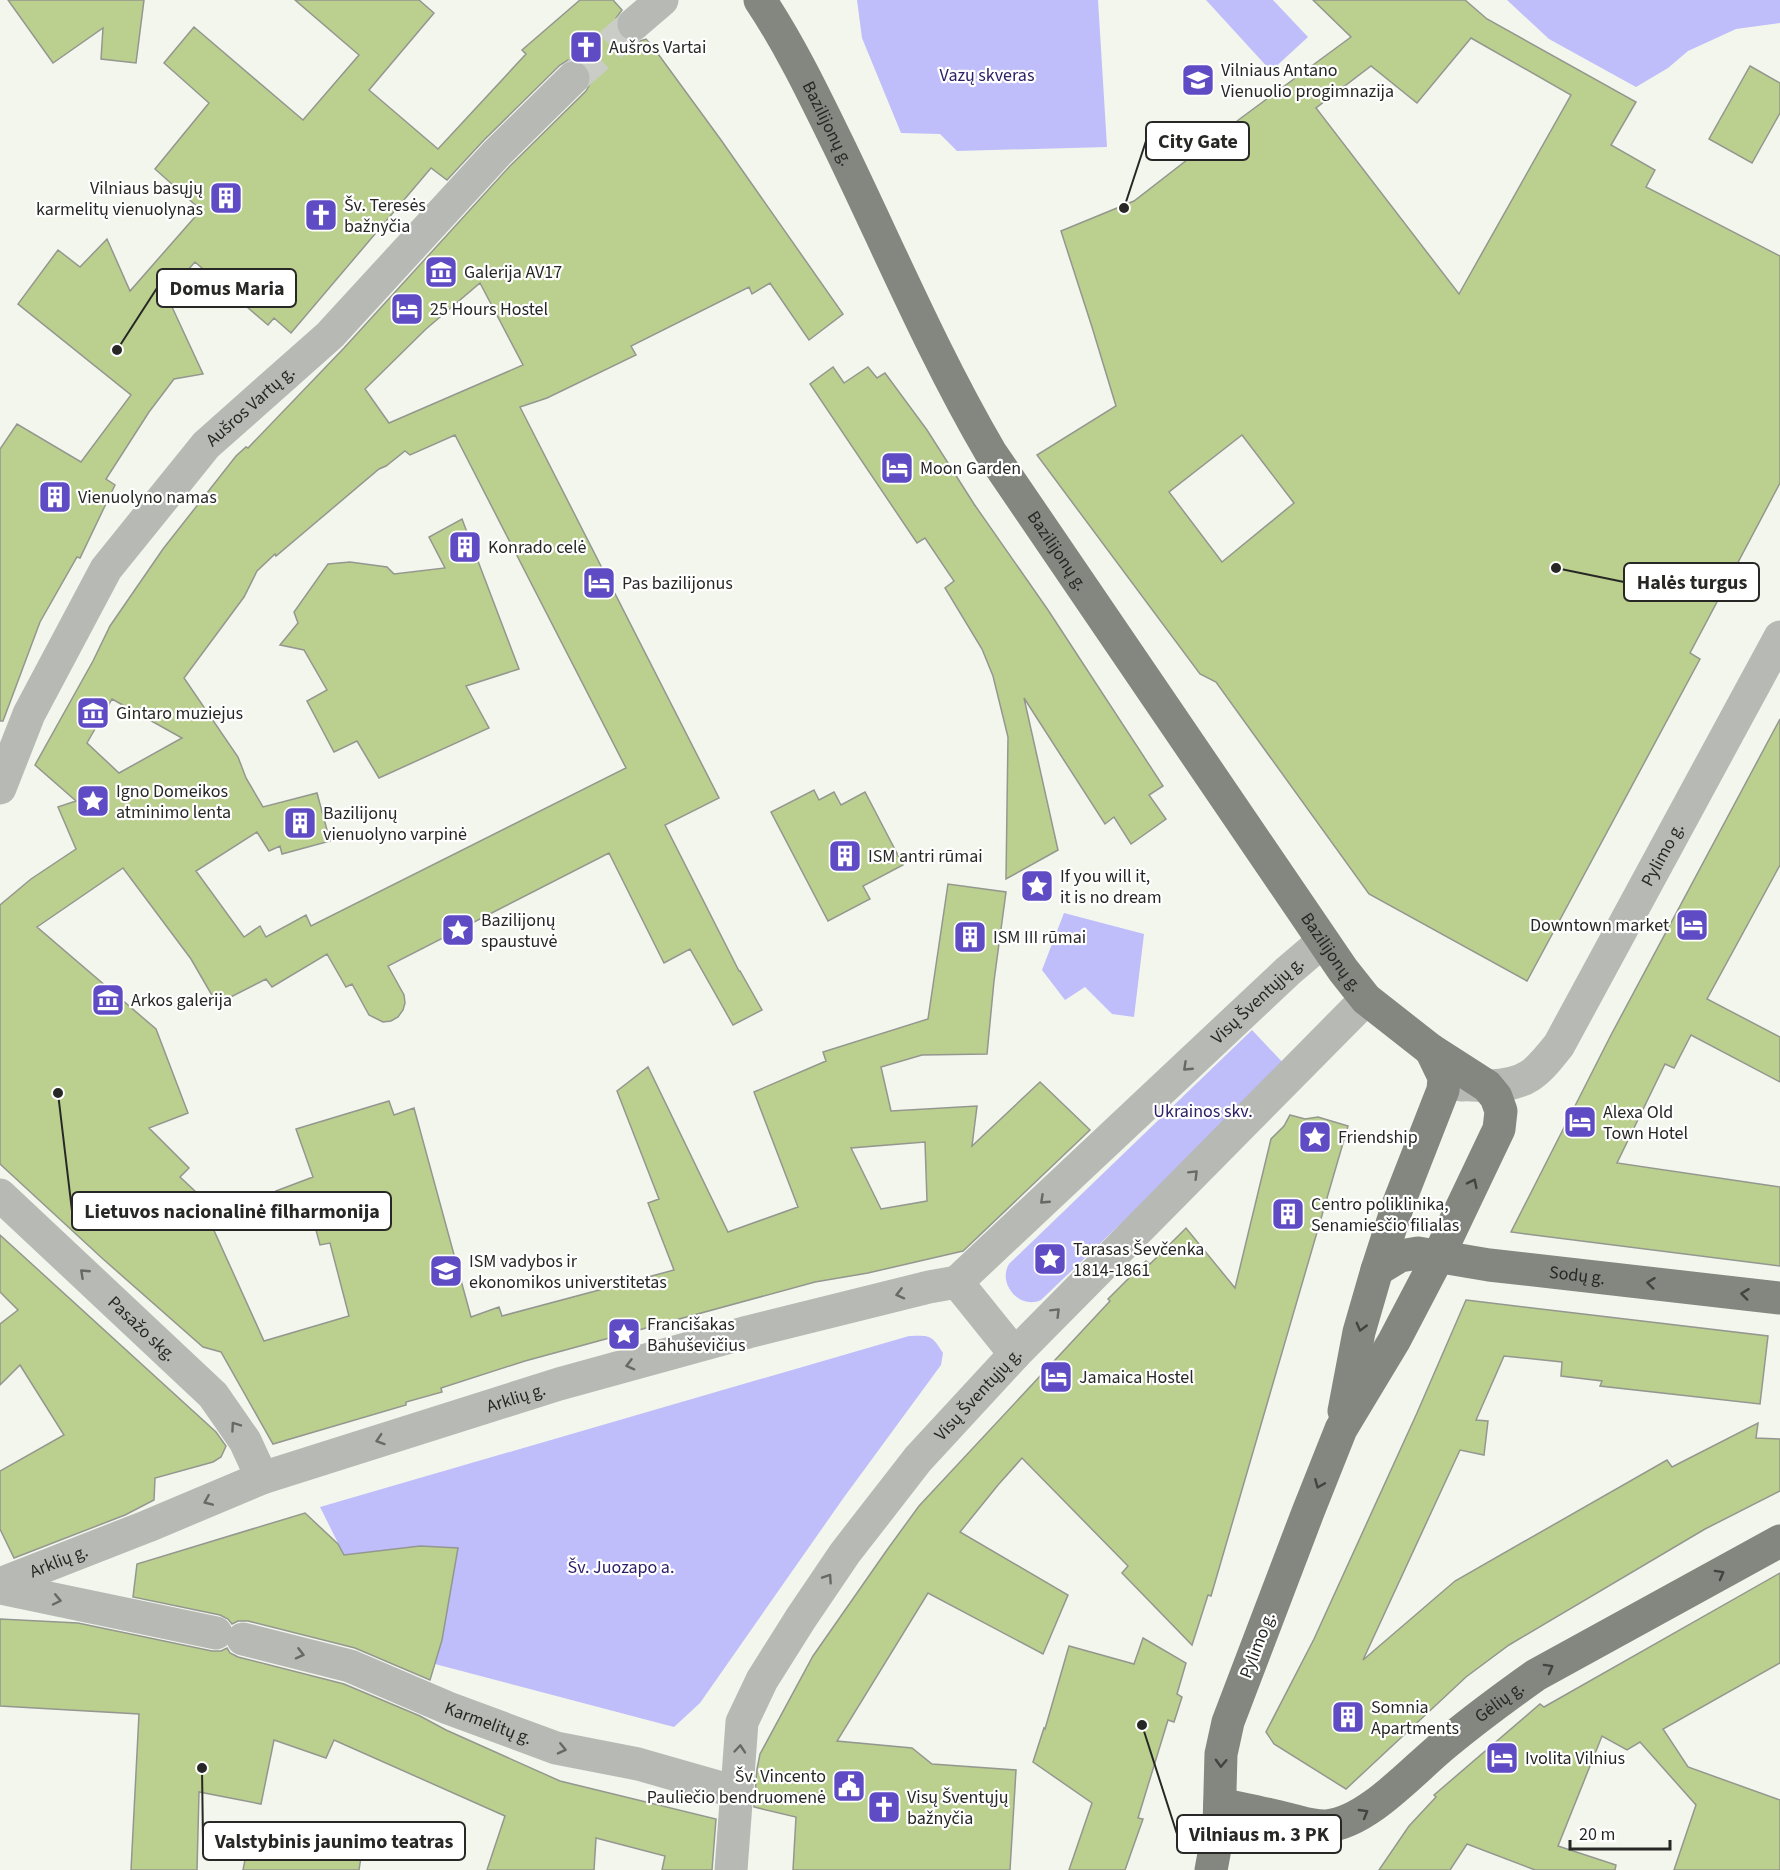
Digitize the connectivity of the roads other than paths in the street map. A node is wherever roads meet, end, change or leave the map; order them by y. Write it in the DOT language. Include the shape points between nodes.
graph roads {
  1 [pos="662,0"];
  2 [pos="760,0"];
  3 [pos="634,24"];
  4 [pos="573,78"];
  5 [pos="1780,637"];
  6 [pos="0,788"];
  7 [pos="1322,942"];
  8 [pos="1366,999"];
  9 [pos="1431,1050"];
  10 [pos="1540,1069"];
  11 [pos="1487,1086"];
  12 [pos="1443,1090"];
  13 [pos="1499,1129"];
  14 [pos="0,1195"];
  15 [pos="1439,1255"];
  16 [pos="1377,1270"];
  17 [pos="957,1282"];
  18 [pos="1780,1298"];
  19 [pos="1015,1354"];
  20 [pos="1341,1429"];
  21 [pos="262,1478"];
  22 [pos="1780,1540"];
  23 [pos="0,1586"];
  24 [pos="736,1792"];
  25 [pos="1220,1804"];
  26 [pos="731,1870"];
  27 [pos="1211,1870"];
  1 -- 3 [label="street"];
  2 -- 7 [label="main road, Bazilijonų g." via="805,78 967,413"];
  4 -- 6 [label="street, Aušros Vartų g." via="496,153 330,335 206,445 106,569 29,714"];
  5 -- 10 [label="street, Pylimo g." via="1559,1045"];
  7 -- 8 [label="main road, Bazilijonų g."];
  7 -- 17 [label="street, Visų Šventųjų g., one-way"];
  8 -- 9 [label="main road, Bazilijonų g."];
  19 -- 8 [label="street, Visų Šventųjų g., one-way"];
  9 -- 11 [label="main road, Bazilijonų g."];
  9 -- 12 [label="main road, Bazilijonų g." via="1444,1077"];
  10 -- 11 [label="street, Pylimo g." via="1521,1081"];
  10 -- 13 [label="street, Pylimo g."];
  11 -- 12 [label="street, Pylimo g." via="1468,1084"];
  11 -- 13 [label="main road, Pylimo g." via="1501,1111"];
  12 -- 16 [label="main road, Pylimo g."];
  15 -- 13 [label="main road, Pylimo g., one-way"];
  21 -- 14 [label="street, Pasažo skg., one-way" via="245,1441 213,1395"];
  15 -- 16 [label="main road, Sodų g." via="1400,1256"];
  18 -- 15 [label="main road, Sodų g., one-way"];
  15 -- 20 [label="main road, Pylimo g." via="1395,1341"];
  16 -- 20 [label="main road, Pylimo g., one-way" via="1359,1332"];
  17 -- 19 [label="street"];
  17 -- 21 [label="street, Arklių g., one-way" via="748,1332 559,1384"];
  24 -- 19 [label="street, Visų Šventųjų g., one-way" via="742,1722 762,1680 801,1618 845,1553 918,1460"];
  20 -- 25 [label="main road, Pylimo g., one-way" via="1228,1722 1221,1754"];
  21 -- 23 [label="street, Arklių g., one-way"];
  25 -- 22 [label="main road, Gėlių g., one-way" via="1310,1825 1328,1826 1350,1820 1372,1808 1466,1726 1536,1675"];
  23 -- 24 [label="street, Karmelitų g., one-way" via="350,1666 556,1748 638,1764"];
  24 -- 26 [label="street, Visų Šventųjų g."];
  25 -- 27 [label="main road, Pylimo g."];
}
